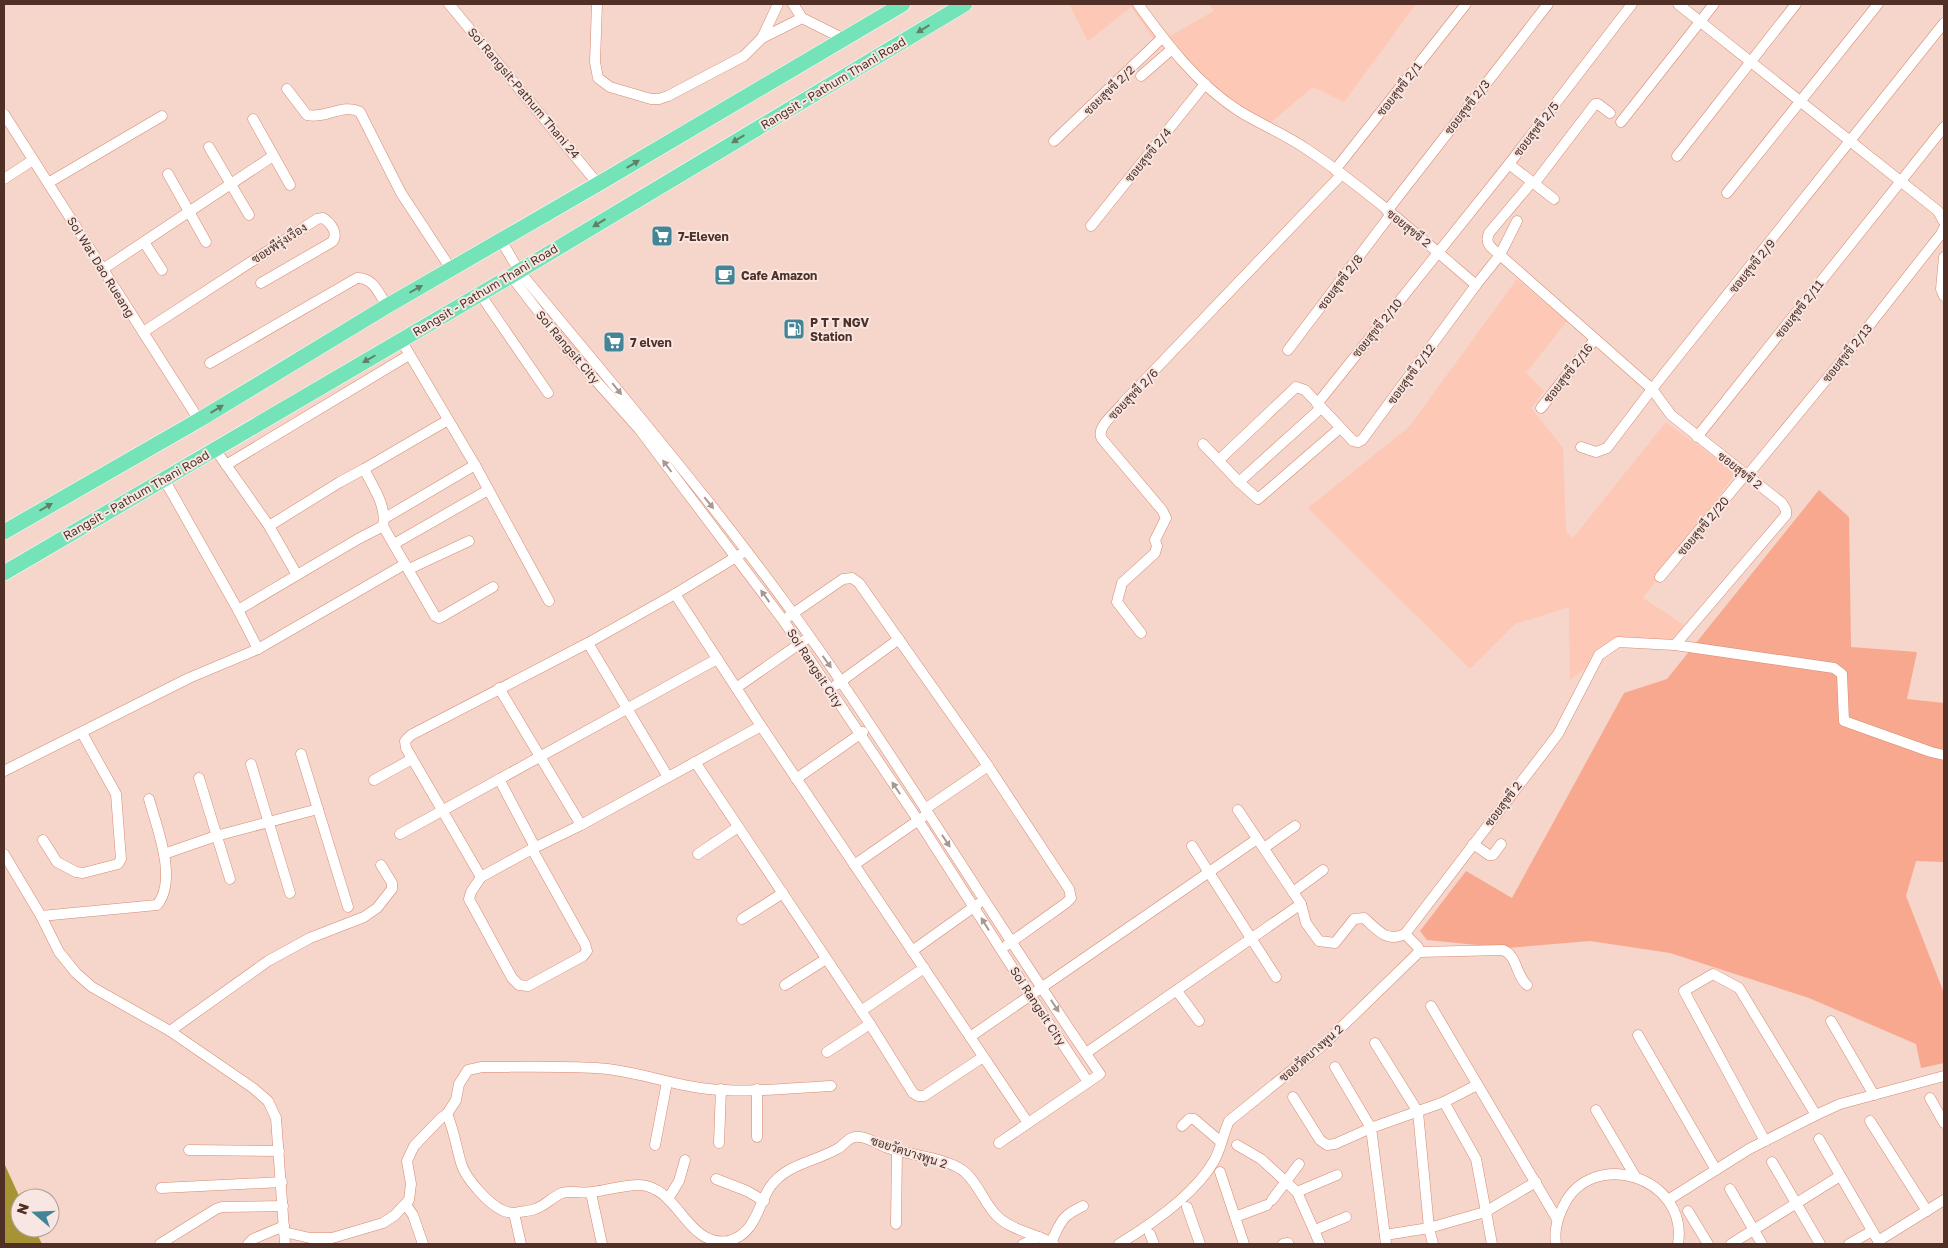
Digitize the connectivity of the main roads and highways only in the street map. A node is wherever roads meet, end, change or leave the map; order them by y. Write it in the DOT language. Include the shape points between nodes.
graph roads {
  1 [pos="903,4"];
  2 [pos="965,4"];
  3 [pos="4,532"];
  4 [pos="4,573"];
  3 -- 1 [label="main road, one-way"];
  2 -- 4 [label="main road, Rangsit - Pathum Thani Road, one-way"];
}
